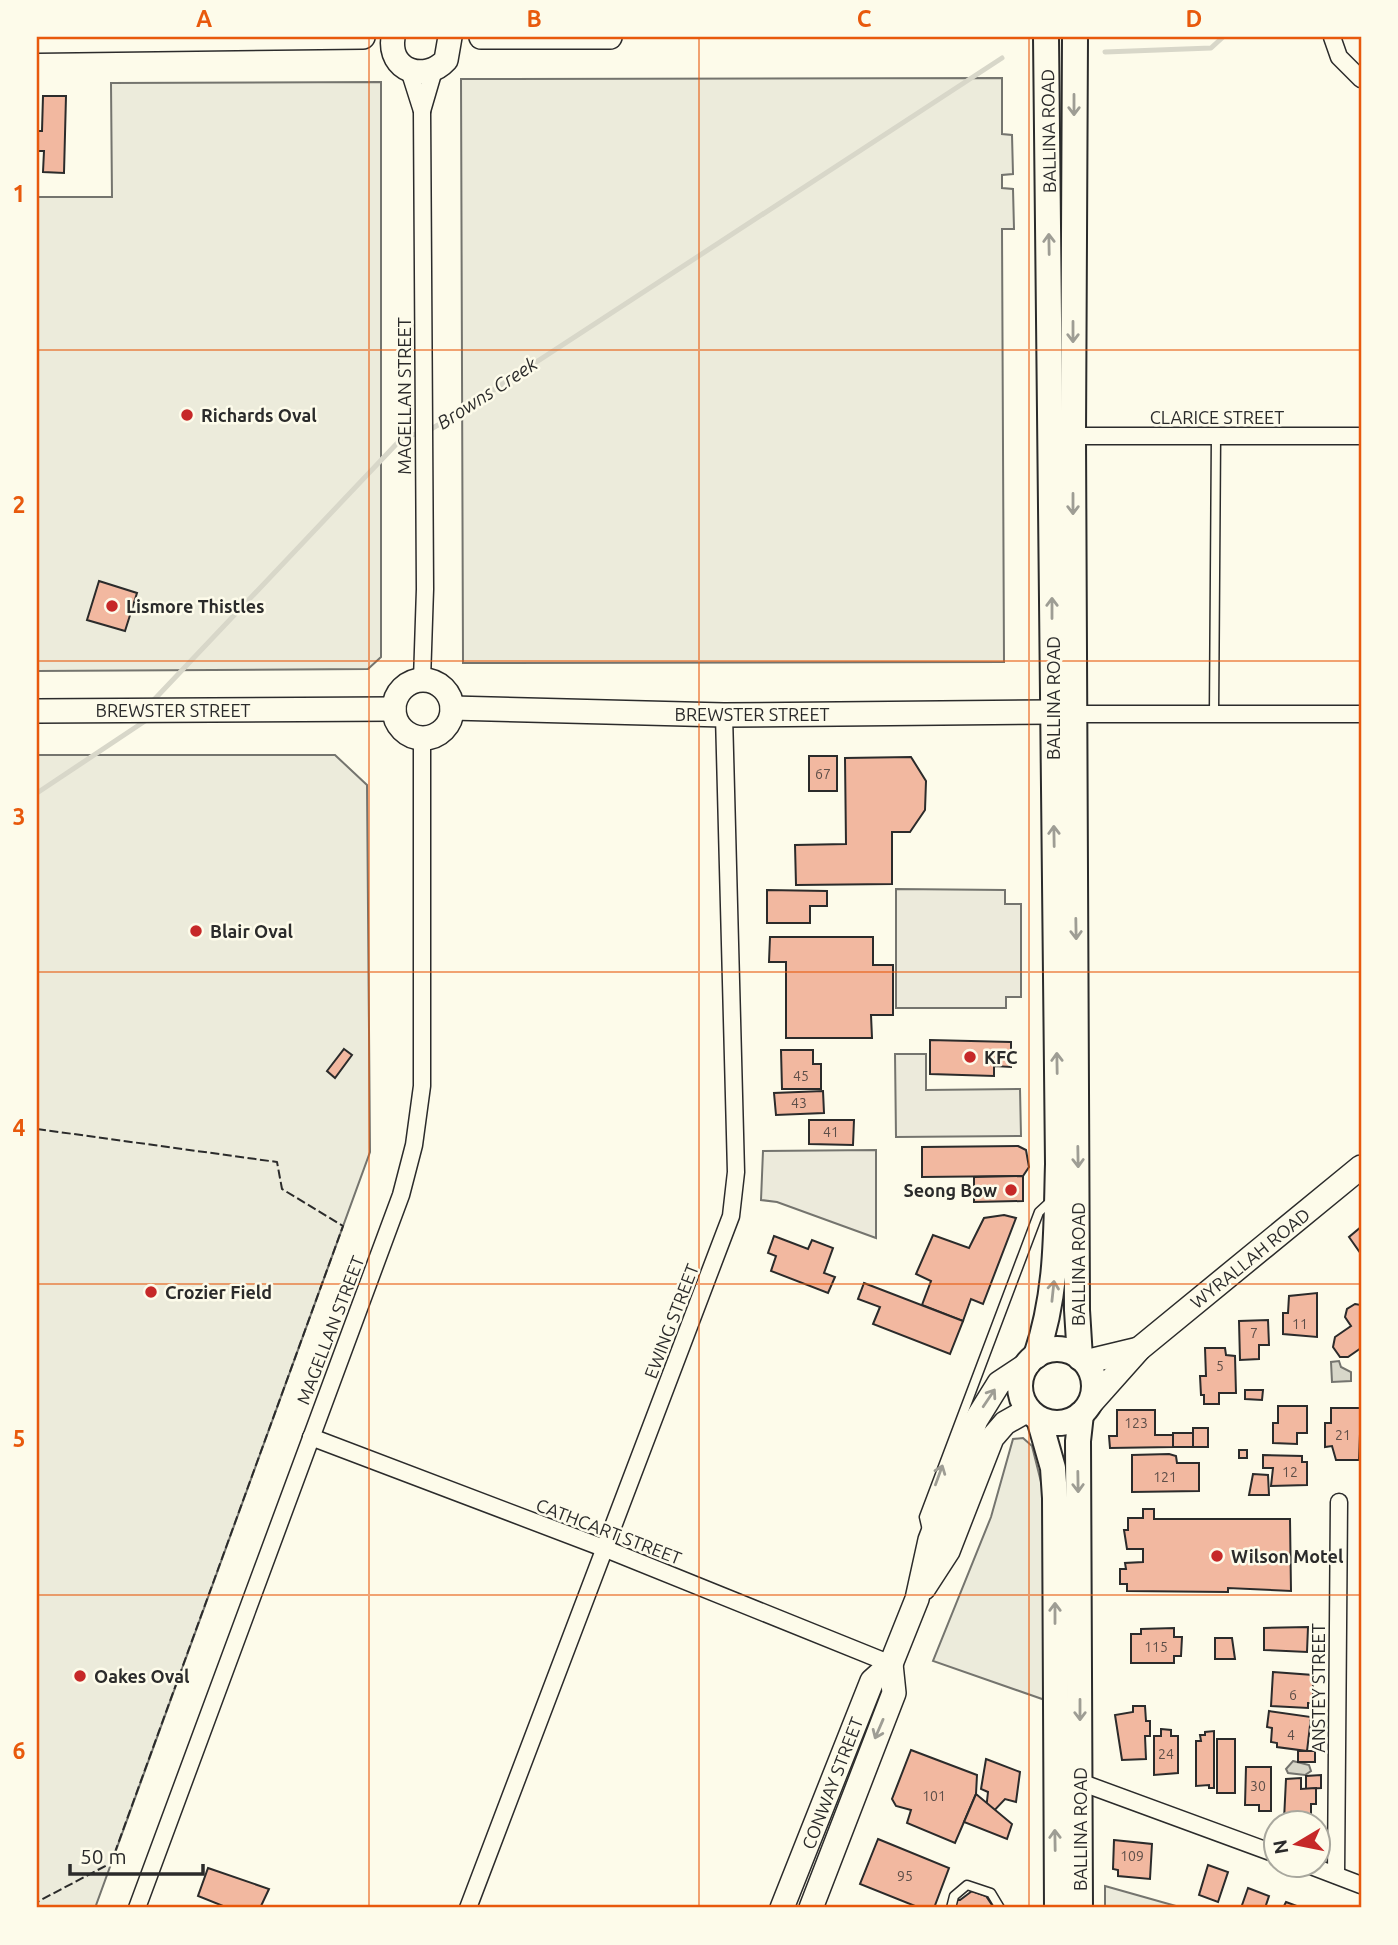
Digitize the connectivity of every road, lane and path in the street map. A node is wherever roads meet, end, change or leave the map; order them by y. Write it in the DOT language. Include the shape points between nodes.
graph roads {
  1 [pos="361,37"];
  2 [pos="610,37"];
  3 [pos="1046,37"];
  4 [pos="1074,37"];
  5 [pos="1332,37"];
  6 [pos="485,38"];
  7 [pos="37,41"];
  8 [pos="393,44"];
  9 [pos="450,44"];
  10 [pos="409,70"];
  11 [pos="434,70"];
  12 [pos="1361,79"];
  13 [pos="422,111"];
  14 [pos="1073,436"];
  15 [pos="1216,436"];
  16 [pos="1361,436"];
  17 [pos="422,680"];
  18 [pos="452,708"];
  19 [pos="394,709"];
  20 [pos="37,711"];
  21 [pos="1063,713"];
  22 [pos="1214,714"];
  23 [pos="1361,714"];
  24 [pos="724,715"];
  25 [pos="422,738"];
  26 [pos="1361,1167"];
  27 [pos="1057,1197"];
  28 [pos="1139,1349"];
  29 [pos="1032,1360"];
  30 [pos="1083,1360"];
  31 [pos="1086,1409"];
  32 [pos="1034,1414"];
  33 [pos="311,1437"];
  34 [pos="1339,1502"];
  35 [pos="930,1540"];
  36 [pos="606,1549"];
  37 [pos="917,1599"];
  38 [pos="891,1664"];
  39 [pos="1080,1782"];
  40 [pos="1262,1849"];
  41 [pos="1332,1874"];
  42 [pos="1336,1875"];
  43 [pos="1361,1885"];
  44 [pos="136,1908"];
  45 [pos="468,1908"];
  46 [pos="782,1908"];
  47 [pos="811,1908"];
  48 [pos="951,1908"];
  49 [pos="1000,1908"];
  50 [pos="1057,1908"];
  51 [pos="1080,1908"];
  1 -- 7 [label="street"];
  1 -- 8 [label="street"];
  2 -- 6 [label="street"];
  21 -- 3 [label="main road, BALLINA ROAD, one-way"];
  4 -- 14 [label="main road, BALLINA ROAD, one-way"];
  5 -- 12 [label="street" via="1339,57"];
  6 -- 9 [label="street"];
  8 -- 10 [label="street"];
  9 -- 11 [label="street"];
  10 -- 11 [label="street"];
  10 -- 13 [label="street, MAGELLAN STREET"];
  11 -- 13 [label="street, MAGELLAN STREET"];
  13 -- 17 [label="street, MAGELLAN STREET"];
  14 -- 15 [label="street, CLARICE STREET"];
  14 -- 21 [label="main road, BALLINA ROAD, one-way"];
  15 -- 16 [label="street, CLARICE STREET"];
  15 -- 22 [label="lane"];
  17 -- 18 [label="street" via="440,686"];
  17 -- 19 [label="street" via="400,691"];
  18 -- 24 [label="street, BREWSTER STREET"];
  18 -- 25 [label="street" via="444,730"];
  19 -- 20 [label="street, BREWSTER STREET"];
  19 -- 25 [label="street" via="402,730"];
  21 -- 22 [label="street, BREWSTER STREET"];
  21 -- 24 [label="street, BREWSTER STREET"];
  27 -- 21 [label="main road, BALLINA ROAD, one-way"];
  21 -- 30 [label="main road, BALLINA ROAD, one-way" via="1077,1310"];
  22 -- 23 [label="street, BREWSTER STREET"];
  24 -- 36 [label="street, EWING STREET" via="735,1196"];
  25 -- 33 [label="street, MAGELLAN STREET" via="422,1086 414,1145 401,1195"];
  26 -- 28 [label="street, WYRALLAH ROAD"];
  29 -- 27 [label="main road, BALLINA ROAD, one-way" via="1054,1288"];
  35 -- 27 [label="lane, one-way" via="924,1517 972,1385 1039,1212"];
  28 -- 30 [label="street, WYRALLAH ROAD"];
  28 -- 31 [label="street, WYRALLAH ROAD"];
  29 -- 30 [label="main road" via="1055,1349"];
  29 -- 32 [label="main road" via="1020,1390"];
  35 -- 29 [label="street, CONWAY STREET, one-way" via="975,1420 999,1383"];
  30 -- 31 [label="main road" via="1094,1385"];
  31 -- 32 [label="main road" via="1056,1424"];
  31 -- 39 [label="main road, BALLINA ROAD, one-way" via="1078,1466"];
  32 -- 37 [label="street, CONWAY STREET" via="1005,1423 992,1438 948,1551"];
  50 -- 32 [label="main road, BALLINA ROAD, one-way" via="1055,1499 1050,1455"];
  33 -- 36 [label="street, CATHCART STREET"];
  33 -- 44 [label="street, MAGELLAN STREET"];
  34 -- 42 [label="street, ANSTEY STREET"];
  35 -- 37 [label="street, CONWAY STREET"];
  36 -- 38 [label="street, CATHCART STREET"];
  36 -- 45 [label="street, EWING STREET"];
  37 -- 38 [label="street, CONWAY STREET"];
  38 -- 46 [label="street, CONWAY STREET" via="872,1681"];
  38 -- 47 [label="street, CONWAY STREET, one-way" via="894,1693"];
  39 -- 40 [label="street"];
  39 -- 51 [label="main road, BALLINA ROAD"];
  41 -- 42 [label="street"];
  42 -- 43 [label="street"];
  48 -- 49 [label="lane" via="954,1896 967,1885 991,1893"];
}
